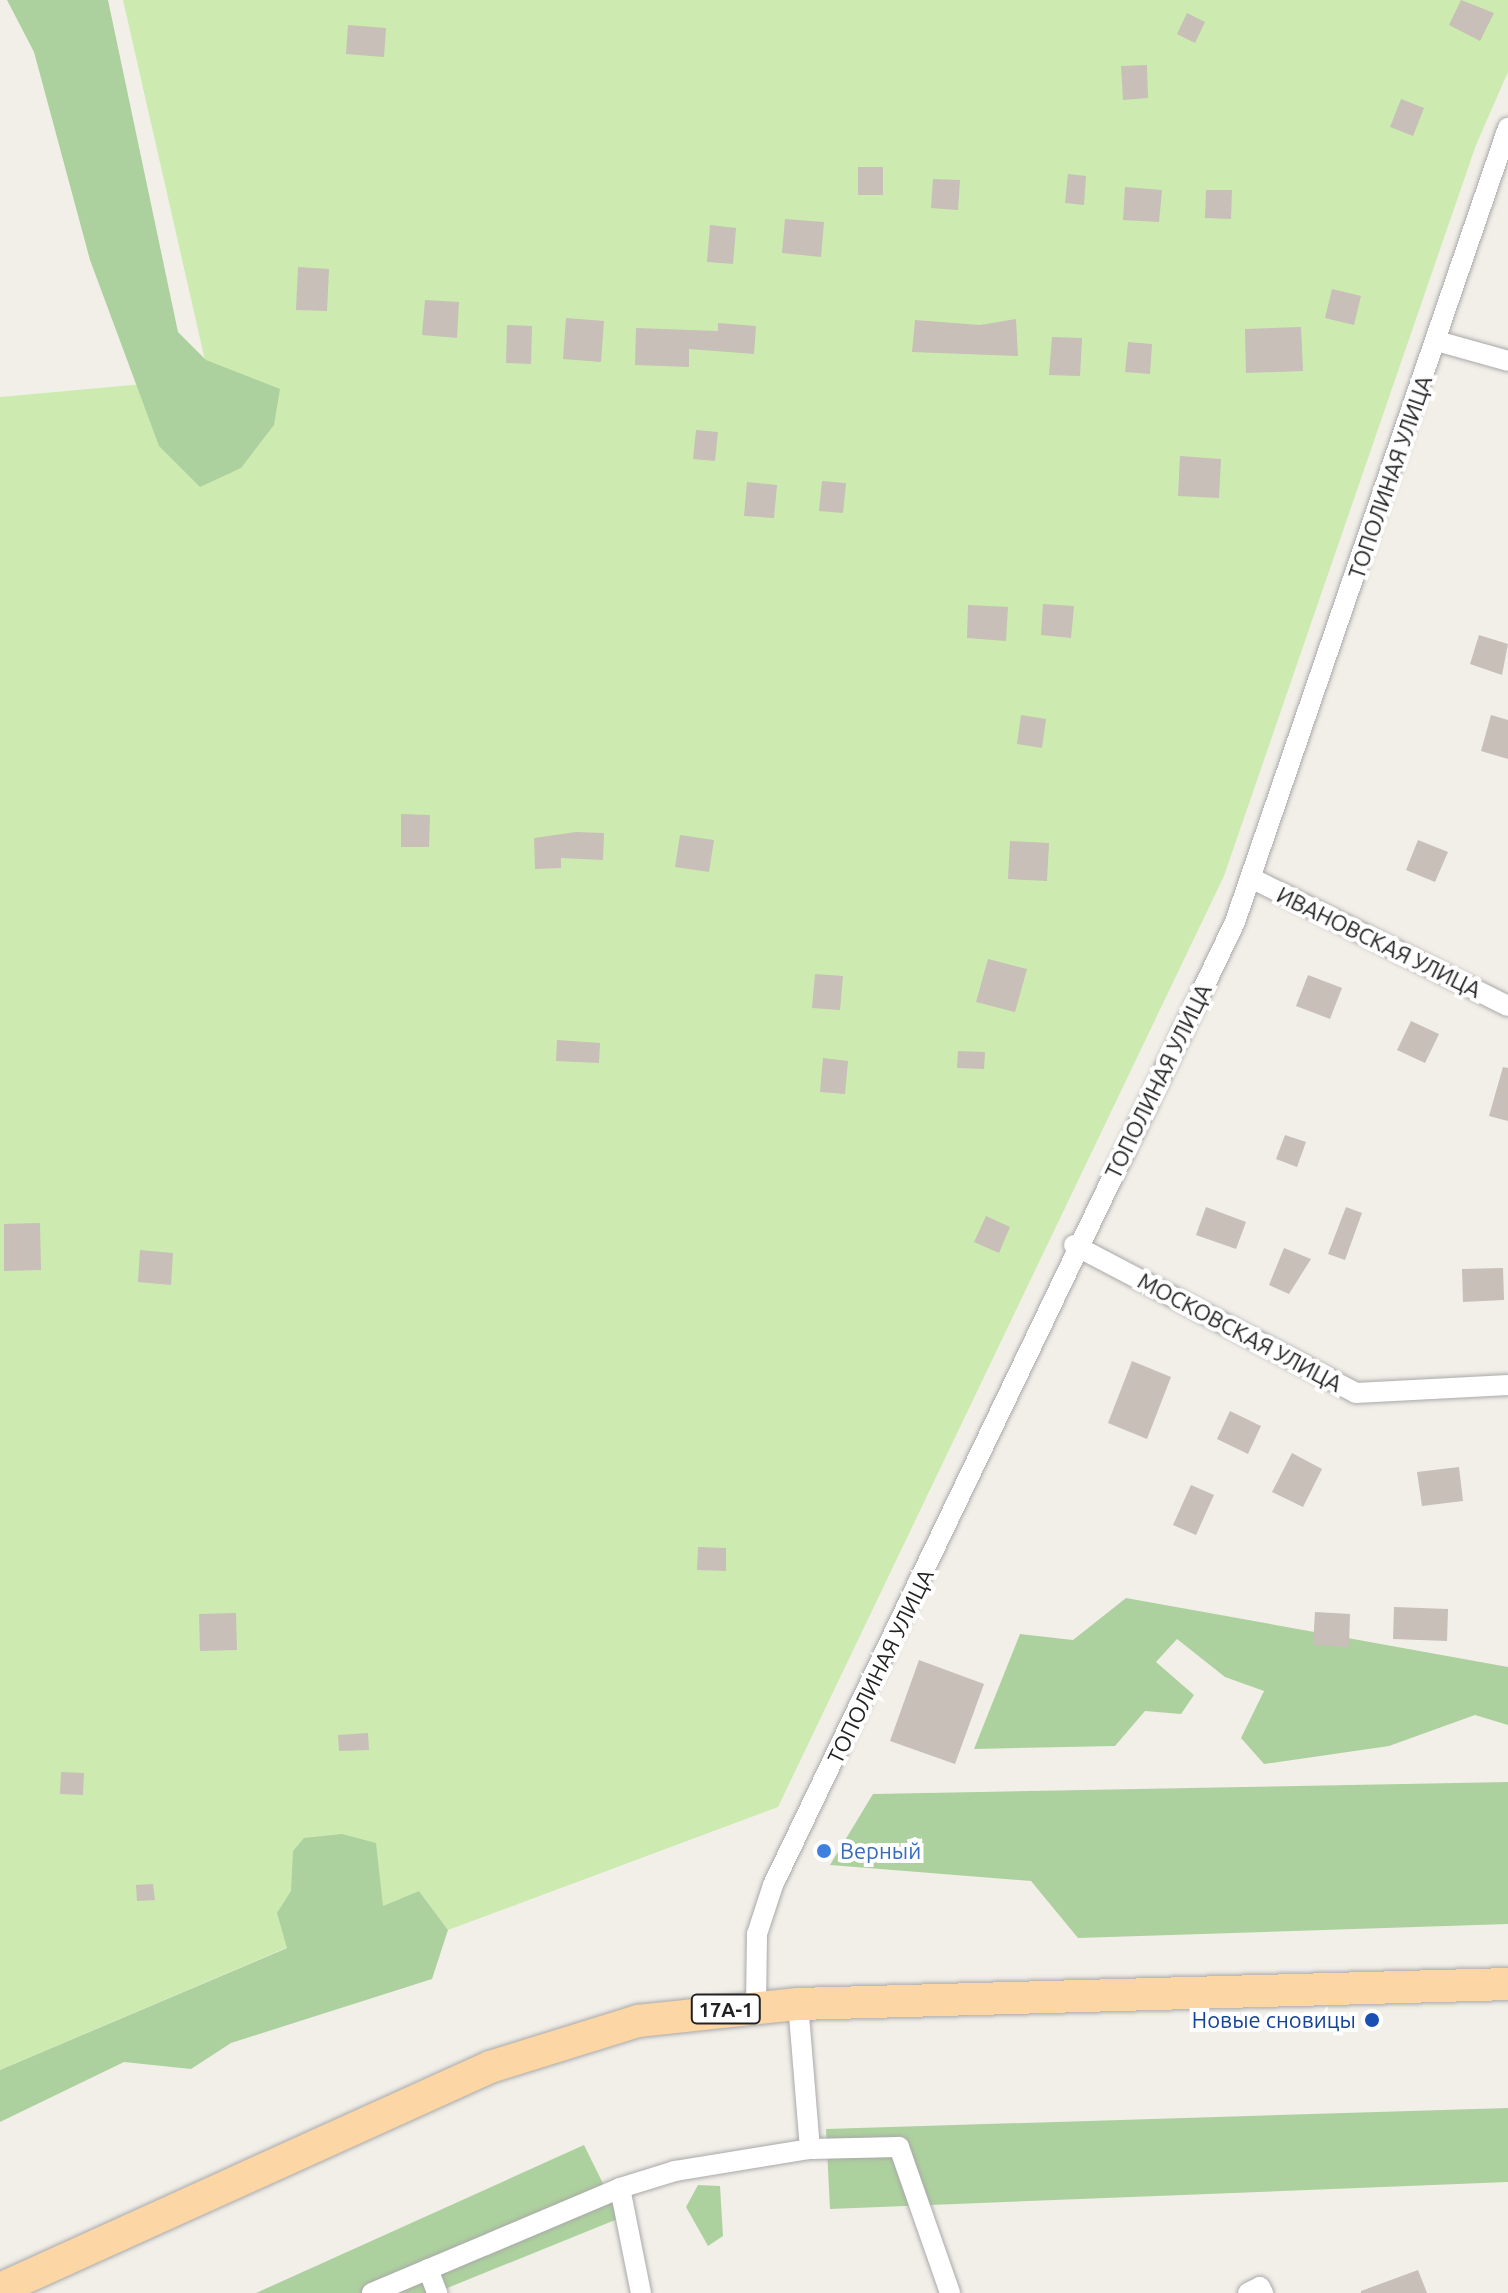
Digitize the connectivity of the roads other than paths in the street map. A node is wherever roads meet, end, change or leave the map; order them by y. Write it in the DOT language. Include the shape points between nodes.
graph roads {
  1 [pos="1508,128"];
  2 [pos="1437,341"];
  3 [pos="1508,361"];
  4 [pos="1251,878"];
  5 [pos="1508,1006"];
  6 [pos="1074,1245"];
  7 [pos="1508,1385"];
  8 [pos="1508,1984"];
  9 [pos="798,2004"];
  10 [pos="756,2006"];
  11 [pos="810,2149"];
  12 [pos="620,2188"];
  13 [pos="428,2269"];
  14 [pos="0,2289"];
  15 [pos="372,2293"];
  16 [pos="437,2293"];
  17 [pos="641,2293"];
  18 [pos="950,2293"];
  19 [pos="1248,2293"];
  20 [pos="1263,2293"];
  1 -- 2 [label="street, ТОПОЛИНАЯ УЛИЦА"];
  2 -- 3 [label="street"];
  2 -- 4 [label="street, ТОПОЛИНАЯ УЛИЦА"];
  4 -- 5 [label="street, ИВАНОВСКАЯ УЛИЦА"];
  4 -- 6 [label="street, ТОПОЛИНАЯ УЛИЦА"];
  6 -- 7 [label="street, МОСКОВСКАЯ УЛИЦА" via="1356,1393"];
  6 -- 10 [label="street, ТОПОЛИНАЯ УЛИЦА" via="773,1885 757,1934"];
  8 -- 9 [label="main road, 17А-1"];
  9 -- 10 [label="main road, 17А-1"];
  9 -- 11 [label="street"];
  10 -- 14 [label="main road, 17А-1" via="638,2021 534,2050"];
  11 -- 12 [label="street" via="675,2171"];
  11 -- 18 [label="street" via="899,2147"];
  12 -- 13 [label="street"];
  12 -- 17 [label="street"];
  13 -- 15 [label="street"];
  13 -- 16 [label="street"];
  19 -- 20 [label="street" via="1260,2287"];
}
